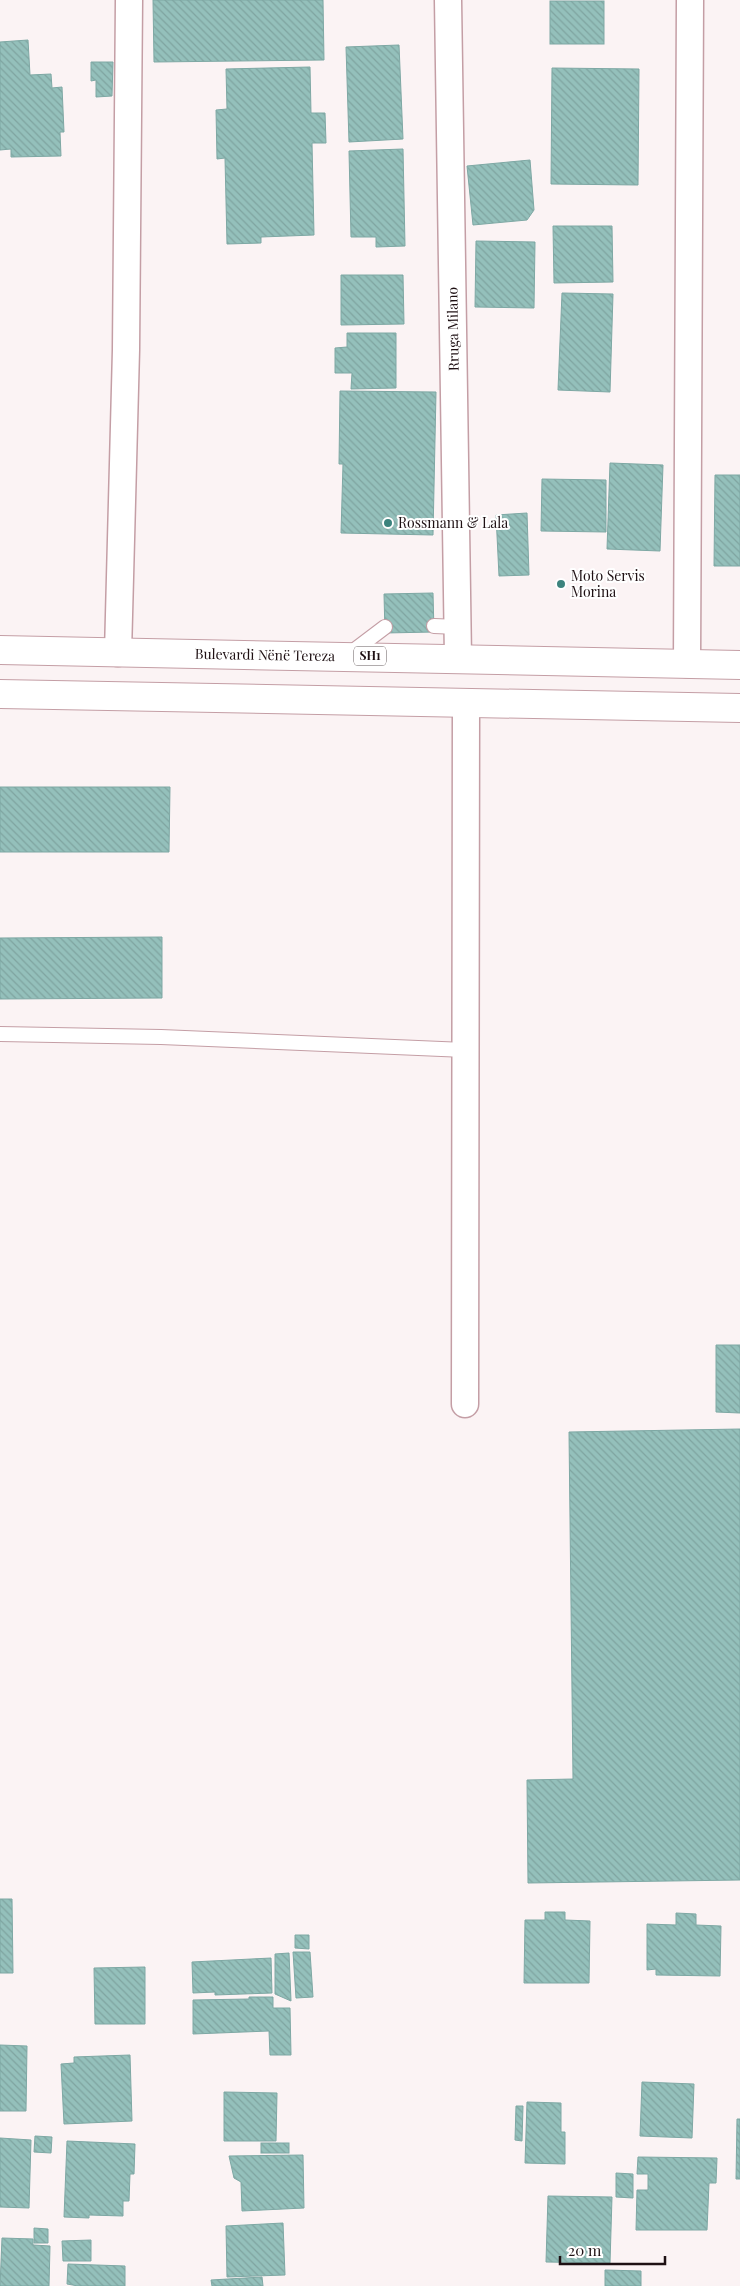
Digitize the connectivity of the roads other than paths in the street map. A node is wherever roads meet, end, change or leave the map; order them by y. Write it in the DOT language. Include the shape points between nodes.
graph roads {
  1 [pos="129,0"];
  2 [pos="448,0"];
  3 [pos="690,0"];
  4 [pos="385,627"];
  5 [pos="0,650"];
  6 [pos="118,652"];
  7 [pos="347,656"];
  8 [pos="458,658"];
  9 [pos="687,664"];
  10 [pos="740,665"];
  11 [pos="0,694"];
  12 [pos="466,703"];
  13 [pos="740,708"];
  14 [pos="0,1034"];
  15 [pos="465,1050"];
  16 [pos="465,1404"];
  1 -- 6 [label="street" via="126,350"];
  2 -- 8 [label="street, Rruga Milano" via="446,627"];
  3 -- 9 [label="street"];
  4 -- 7 [label="lane"];
  5 -- 6 [label="main road, Bulevardi Nënë Tereza / SH1"];
  6 -- 7 [label="main road, Bulevardi Nënë Tereza / SH1"];
  7 -- 8 [label="main road, Bulevardi Nënë Tereza / SH1"];
  8 -- 9 [label="main road, Bulevardi Nënë Tereza / SH1"];
  9 -- 10 [label="main road, Bulevardi Nënë Tereza / SH1"];
  11 -- 12 [label="main road"];
  12 -- 13 [label="main road"];
  12 -- 15 [label="street"];
  14 -- 15 [label="lane" via="161,1037"];
  15 -- 16 [label="street"];
}
